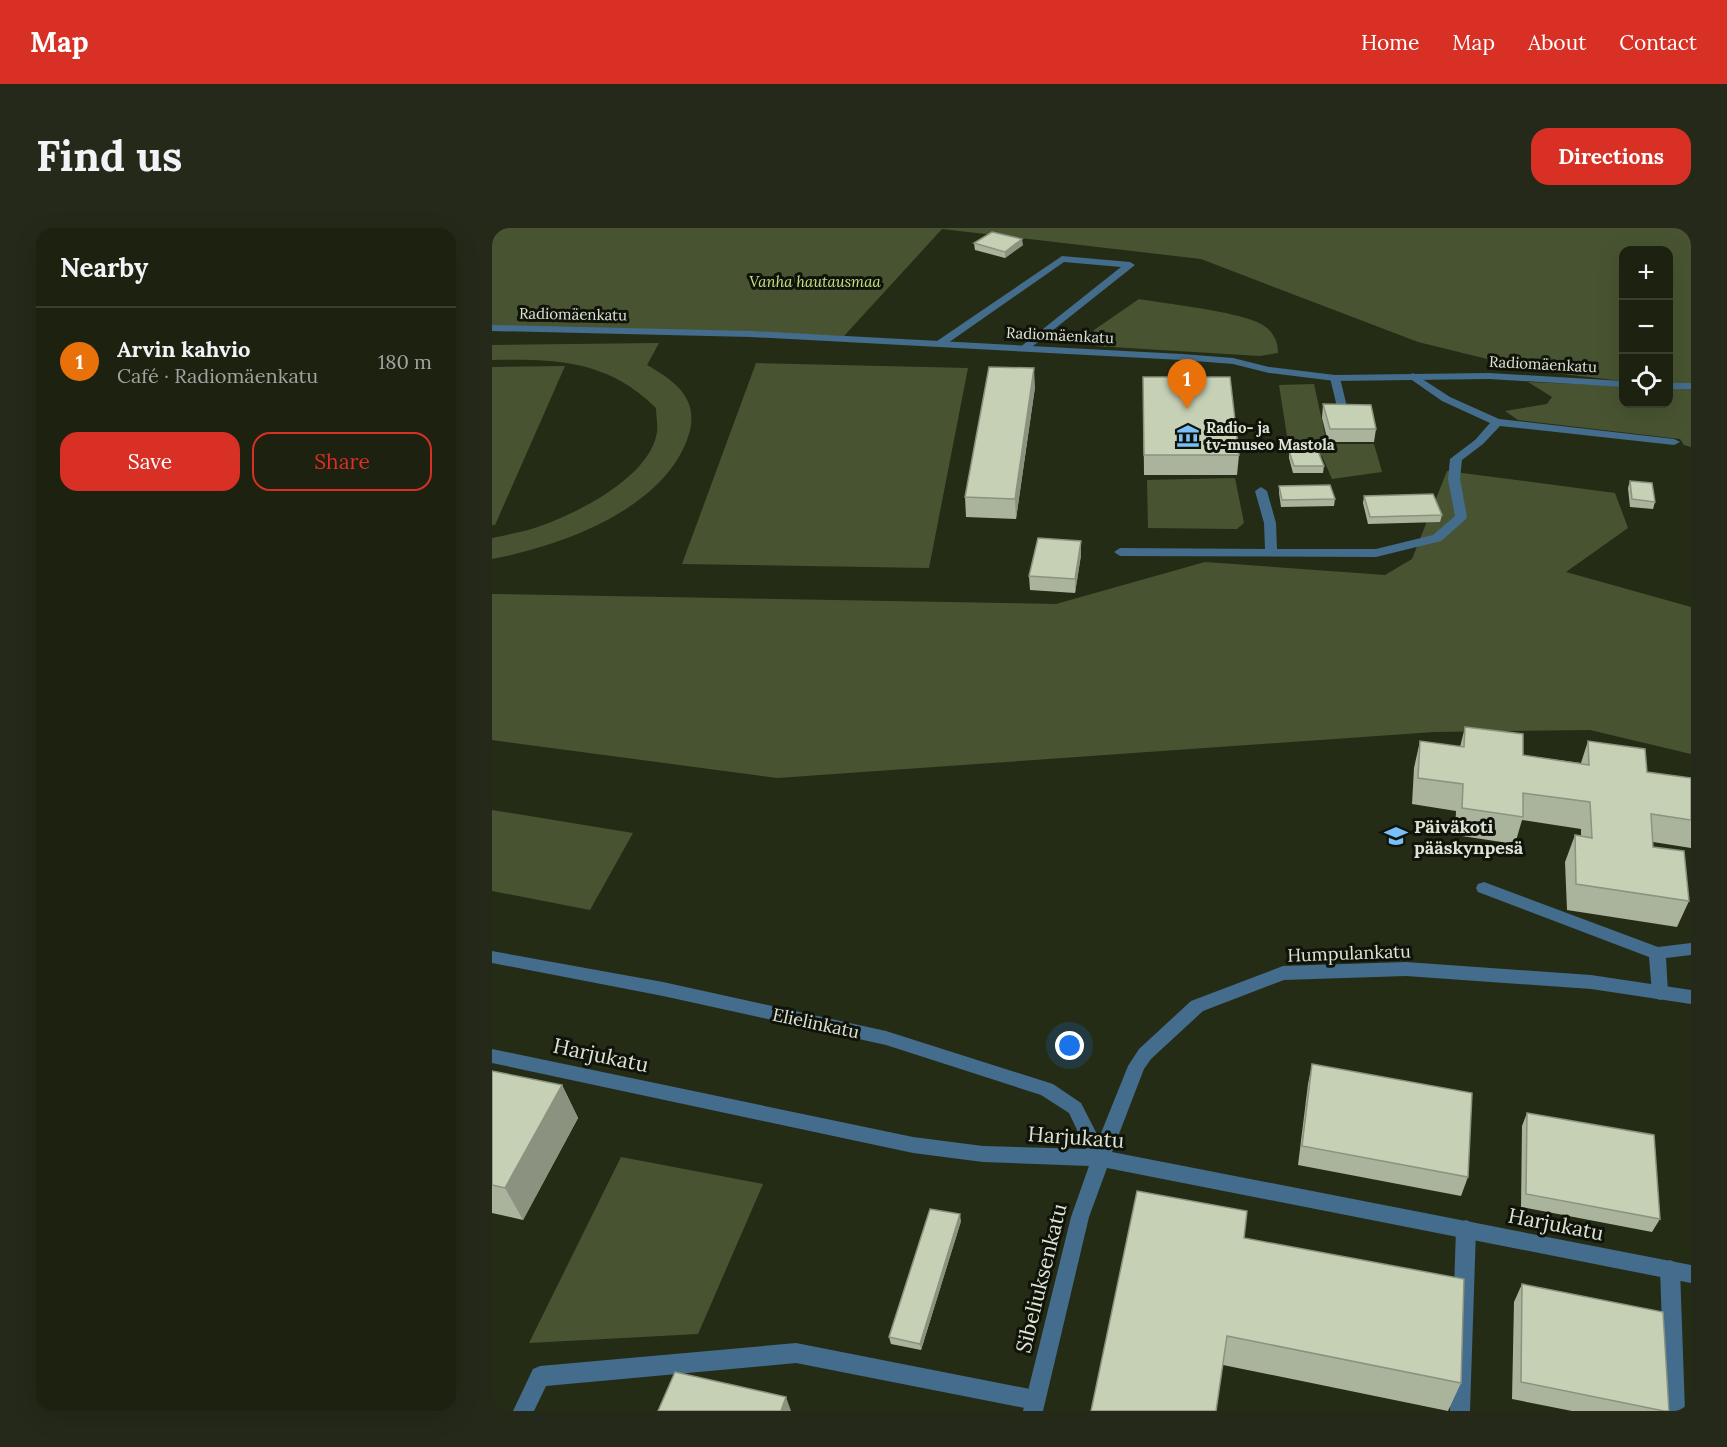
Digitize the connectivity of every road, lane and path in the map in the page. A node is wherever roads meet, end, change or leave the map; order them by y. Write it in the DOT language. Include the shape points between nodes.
graph roads {
  1 [pos="492,328"];
  2 [pos="941,343"];
  3 [pos="1024,348"];
  4 [pos="1413,376"];
  5 [pos="1335,378"];
  6 [pos="1619,384"];
  7 [pos="1673,386"];
  8 [pos="1691,386"];
  9 [pos="1343,411"];
  10 [pos="1497,423"];
  11 [pos="1674,442"];
  12 [pos="1260,490"];
  13 [pos="1120,552"];
  14 [pos="1271,552"];
  15 [pos="1484,888"];
  16 [pos="1691,949"];
  17 [pos="1657,953"];
  18 [pos="492,957"];
  19 [pos="1660,993"];
  20 [pos="1691,997"];
  21 [pos="492,1056"];
  22 [pos="1100,1158"];
  23 [pos="1466,1229"];
  24 [pos="1670,1269"];
  25 [pos="1691,1274"];
  26 [pos="1034,1406"];
  27 [pos="523,1411"];
  28 [pos="1460,1411"];
  29 [pos="1675,1411"];
  1 -- 2 [label="street, Radiomäenkatu" via="613,328"];
  2 -- 3 [label="street, Radiomäenkatu"];
  2 -- 3 [label="street" via="1062,259 1130,265"];
  3 -- 5 [label="street, Radiomäenkatu" via="1233,361"];
  4 -- 5 [label="street, Radiomäenkatu"];
  4 -- 6 [label="street, Radiomäenkatu"];
  4 -- 10 [label="street" via="1446,399"];
  5 -- 9 [label="street"];
  7 -- 8 [label="street"];
  10 -- 11 [label="street"];
  10 -- 14 [label="street" via="1456,459 1454,479 1461,517 1437,538 1376,553"];
  12 -- 14 [label="street" via="1270,523"];
  13 -- 14 [label="street"];
  15 -- 17 [label="street"];
  16 -- 17 [label="street"];
  17 -- 19 [label="street"];
  18 -- 22 [label="street, Elielinkatu" via="663,989 886,1038 1047,1089 1075,1108"];
  19 -- 20 [label="street, Humpulankatu"];
  19 -- 22 [label="street, Humpulankatu" via="1591,982 1406,969 1283,973 1197,1006 1145,1054"];
  21 -- 22 [label="street, Harjukatu" via="913,1146 983,1154"];
  22 -- 23 [label="street, Harjukatu"];
  22 -- 26 [label="street, Sibeliuksenkatu" via="1080,1217"];
  23 -- 24 [label="street, Harjukatu"];
  23 -- 28 [label="street"];
  24 -- 25 [label="street, Harjukatu"];
  24 -- 29 [label="street"];
  26 -- 27 [label="street" via="796,1353 540,1376"];
}
